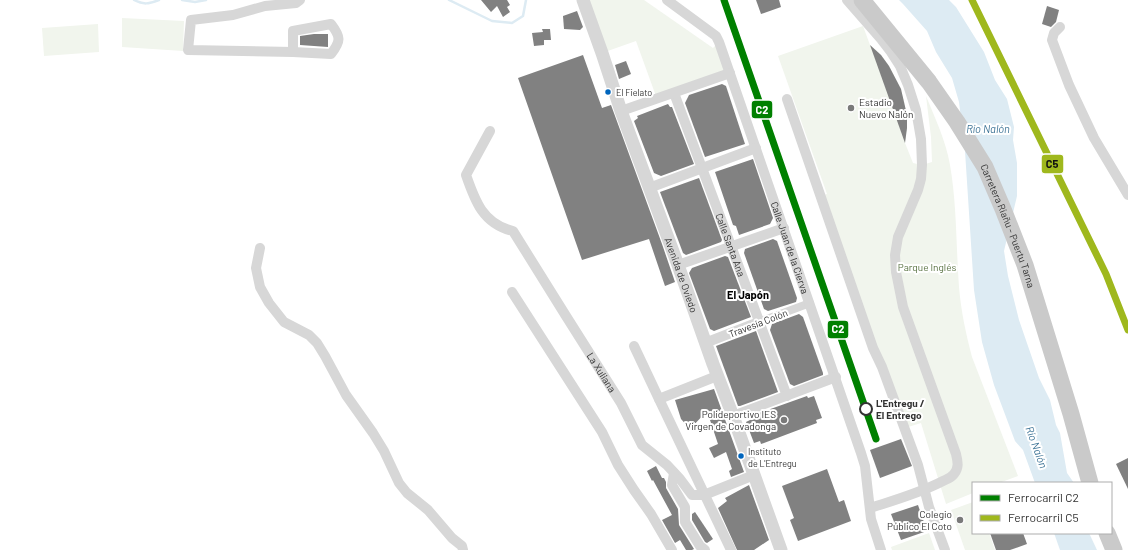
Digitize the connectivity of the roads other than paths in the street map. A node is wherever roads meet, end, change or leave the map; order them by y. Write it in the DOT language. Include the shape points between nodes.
graph roads {
  1 [pos="299,0"];
  2 [pos="583,0"];
  3 [pos="667,0"];
  4 [pos="847,0"];
  5 [pos="862,0"];
  6 [pos="1060,27"];
  7 [pos="292,52"];
  8 [pos="730,73"];
  9 [pos="674,93"];
  10 [pos="787,99"];
  11 [pos="621,112"];
  12 [pos="490,131"];
  13 [pos="756,148"];
  14 [pos="702,168"];
  15 [pos="649,188"];
  16 [pos="1128,195"];
  17 [pos="784,228"];
  18 [pos="731,247"];
  19 [pos="260,248"];
  20 [pos="678,265"];
  21 [pos="512,292"];
  22 [pos="810,303"];
  23 [pos="759,322"];
  24 [pos="706,343"];
  25 [pos="634,346"];
  26 [pos="718,376"];
  27 [pos="836,377"];
  28 [pos="787,396"];
  29 [pos="660,399"];
  30 [pos="733,416"];
  31 [pos="674,473"];
  32 [pos="754,475"];
  33 [pos="1090,482"];
  34 [pos="925,490"];
  35 [pos="704,495"];
  36 [pos="871,514"];
  37 [pos="1107,534"];
  38 [pos="463,550"];
  39 [pos="672,550"];
  40 [pos="705,550"];
  41 [pos="731,550"];
  42 [pos="781,550"];
  43 [pos="881,550"];
  44 [pos="945,550"];
  45 [pos="1114,550"];
  1 -- 7 [label="street" via="296,3 265,6 233,15 191,20 188,50"];
  2 -- 11 [label="street, Avenida de Oviedo"];
  3 -- 8 [label="street, Calle Juan de la Cierva" via="716,36"];
  4 -- 34 [label="street" via="881,39 900,66 916,110 921,139 921,178 898,236 896,272 903,307 958,463 953,476"];
  5 -- 33 [label="main road, Carretera Riañu - Puertu Tarna" via="929,82 985,167 1025,265"];
  6 -- 16 [label="street" via="1052,40 1069,85 1094,138"];
  7 -- 7 [label="street" via="293,31 331,24 338,33 338,46 331,54"];
  8 -- 9 [label="street"];
  8 -- 13 [label="street, Calle Juan de la Cierva"];
  9 -- 11 [label="street"];
  9 -- 14 [label="street, Calle Santa Ana"];
  10 -- 34 [label="street"];
  11 -- 15 [label="street, Avenida de Oviedo"];
  12 -- 31 [label="street, La Xuliana" via="466,175 474,198 488,219 513,231 621,403 642,445"];
  13 -- 14 [label="street"];
  13 -- 17 [label="street, Calle Juan de la Cierva"];
  14 -- 15 [label="street"];
  14 -- 18 [label="street, Calle Santa Ana"];
  15 -- 20 [label="street, Avenida de Oviedo"];
  17 -- 18 [label="street"];
  17 -- 22 [label="street, Calle Juan de la Cierva"];
  18 -- 20 [label="street"];
  18 -- 23 [label="street, Calle Santa Ana"];
  19 -- 38 [label="street" via="256,268 260,287 269,303 284,322 309,335 317,344 346,396 384,451 399,483 428,510"];
  20 -- 24 [label="street, Avenida de Oviedo"];
  21 -- 39 [label="street" via="602,432 618,465"];
  22 -- 23 [label="street, Travesía Colón"];
  22 -- 27 [label="street, Calle Juan de la Cierva"];
  23 -- 24 [label="street, Travesía Colón"];
  23 -- 28 [label="street, Calle Santa Ana"];
  24 -- 26 [label="street, Avenida de Oviedo"];
  25 -- 29 [label="street"];
  26 -- 29 [label="street"];
  26 -- 30 [label="street, Avenida de Oviedo"];
  27 -- 28 [label="street"];
  27 -- 36 [label="street, Calle Juan de la Cierva" via="862,453"];
  28 -- 30 [label="street"];
  29 -- 35 [label="street"];
  30 -- 32 [label="street, Avenida de Oviedo"];
  31 -- 35 [label="street, La Xuliana" via="692,495"];
  31 -- 40 [label="street" via="672,485 685,507 685,522"];
  32 -- 35 [label="street"];
  32 -- 42 [label="street, Avenida de Oviedo"];
  34 -- 36 [label="street"];
  34 -- 44 [label="street"];
  35 -- 41 [label="street"];
  36 -- 43 [label="street, Calle Juan de la Cierva"];
  37 -- 45 [label="main road"];
}
